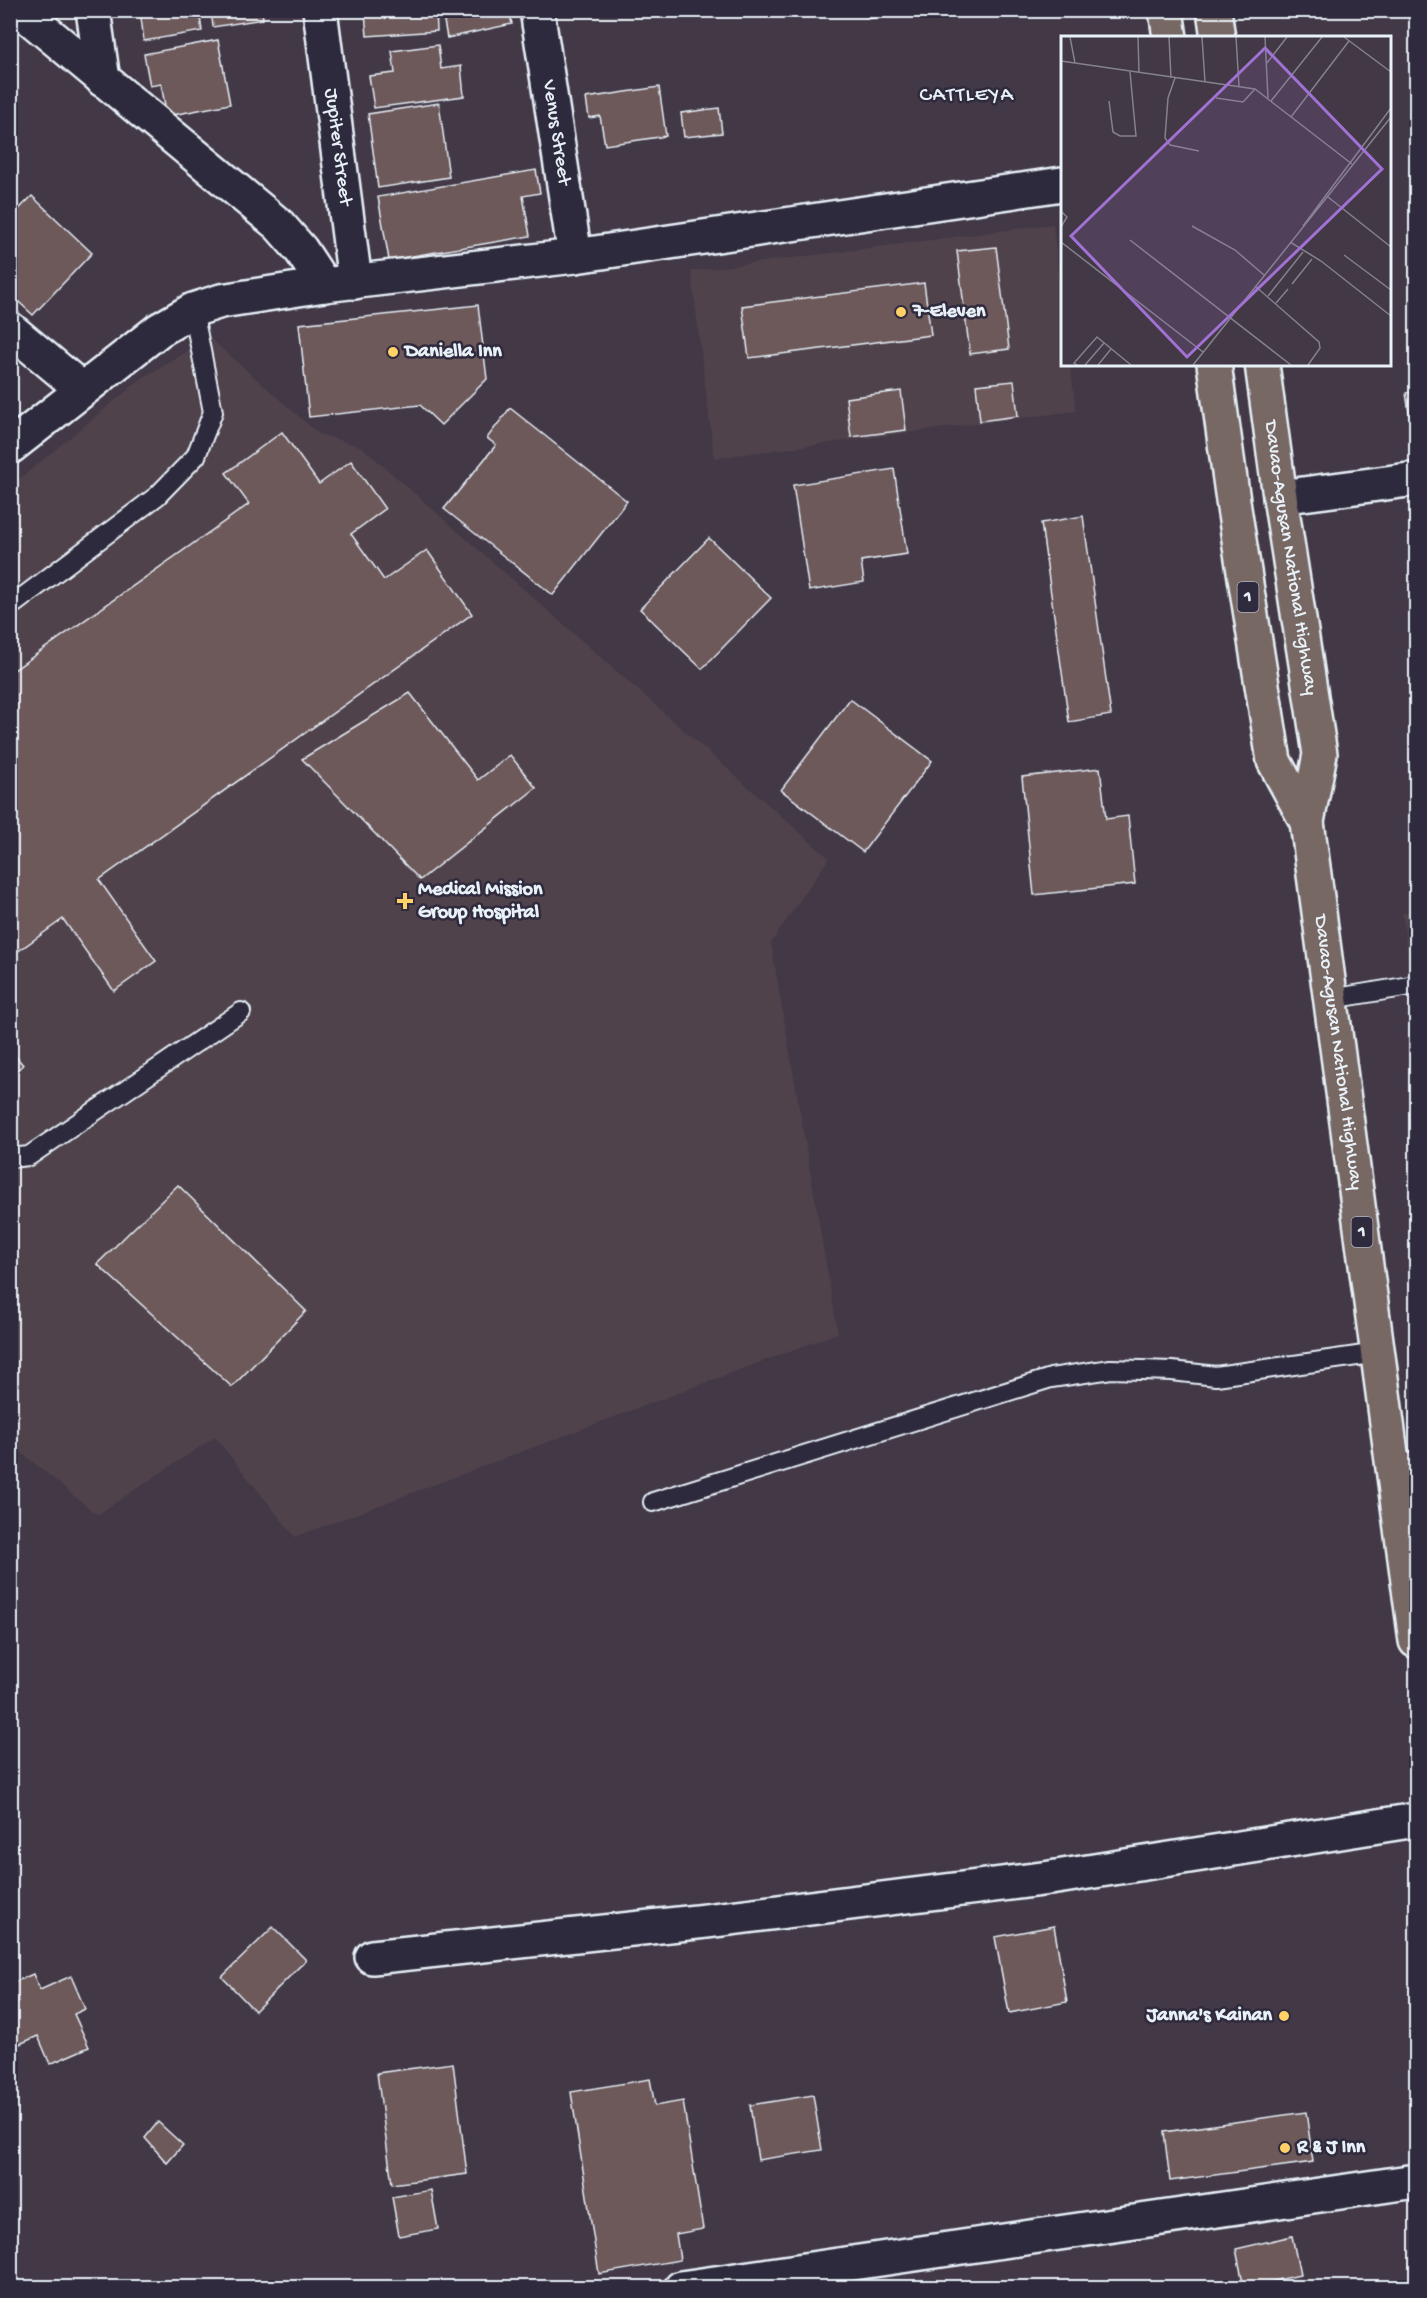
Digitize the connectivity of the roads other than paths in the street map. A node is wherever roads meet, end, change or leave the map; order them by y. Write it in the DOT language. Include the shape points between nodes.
graph roads {
  1 [pos="20,10"];
  2 [pos="93,10"];
  3 [pos="320,10"];
  4 [pos="537,10"];
  5 [pos="1166,10"];
  6 [pos="1214,10"];
  7 [pos="1170,36"];
  8 [pos="1218,36"];
  9 [pos="103,80"];
  10 [pos="1061,184"];
  11 [pos="575,256"];
  12 [pos="339,283"];
  13 [pos="193,310"];
  14 [pos="10,329"];
  15 [pos="1214,366"];
  16 [pos="1262,366"];
  17 [pos="82,389"];
  18 [pos="10,447"];
  19 [pos="1416,479"];
  20 [pos="1280,497"];
  21 [pos="15,603"];
  22 [pos="1307,822"];
  23 [pos="1416,985"];
  24 [pos="1331,999"];
  25 [pos="241,1012"];
  26 [pos="10,1158"];
  27 [pos="1378,1353"];
  28 [pos="1405,1462"];
  29 [pos="653,1502"];
  30 [pos="1416,1641"];
  31 [pos="1416,1820"];
  32 [pos="372,1957"];
  33 [pos="1416,2181"];
  34 [pos="681,2288"];
  1 -- 9 [label="street"];
  2 -- 9 [label="street"];
  3 -- 12 [label="street, Jupiter Street"];
  4 -- 11 [label="street, Venus Street"];
  5 -- 7 [label="highway"];
  6 -- 8 [label="highway"];
  9 -- 12 [label="street" via="279,225"];
  10 -- 11 [label="street"];
  11 -- 12 [label="street"];
  12 -- 13 [label="street" via="221,301"];
  13 -- 17 [label="street" via="159,330"];
  13 -- 21 [label="lane" via="213,412 196,456 157,496"];
  14 -- 17 [label="street"];
  15 -- 22 [label="highway, Davao-Agusan National Highway / 1" via="1274,761"];
  16 -- 20 [label="highway, Davao-Agusan National Highway / 1"];
  17 -- 18 [label="street"];
  19 -- 20 [label="street"];
  20 -- 22 [label="highway, Davao-Agusan National Highway / 1" via="1320,754"];
  22 -- 24 [label="highway, Davao-Agusan National Highway / 1"];
  23 -- 24 [label="lane"];
  24 -- 27 [label="highway, Davao-Agusan National Highway / 1"];
  25 -- 26 [label="lane" via="29,1156"];
  27 -- 28 [label="highway, Davao-Agusan National Highway / 1"];
  27 -- 29 [label="lane" via="1216,1376 1111,1369 1051,1378"];
  28 -- 30 [label="highway, Davao-Agusan National Highway / 1"];
  31 -- 32 [label="street" via="1050,1878 706,1922"];
  33 -- 34 [label="street"];
}
